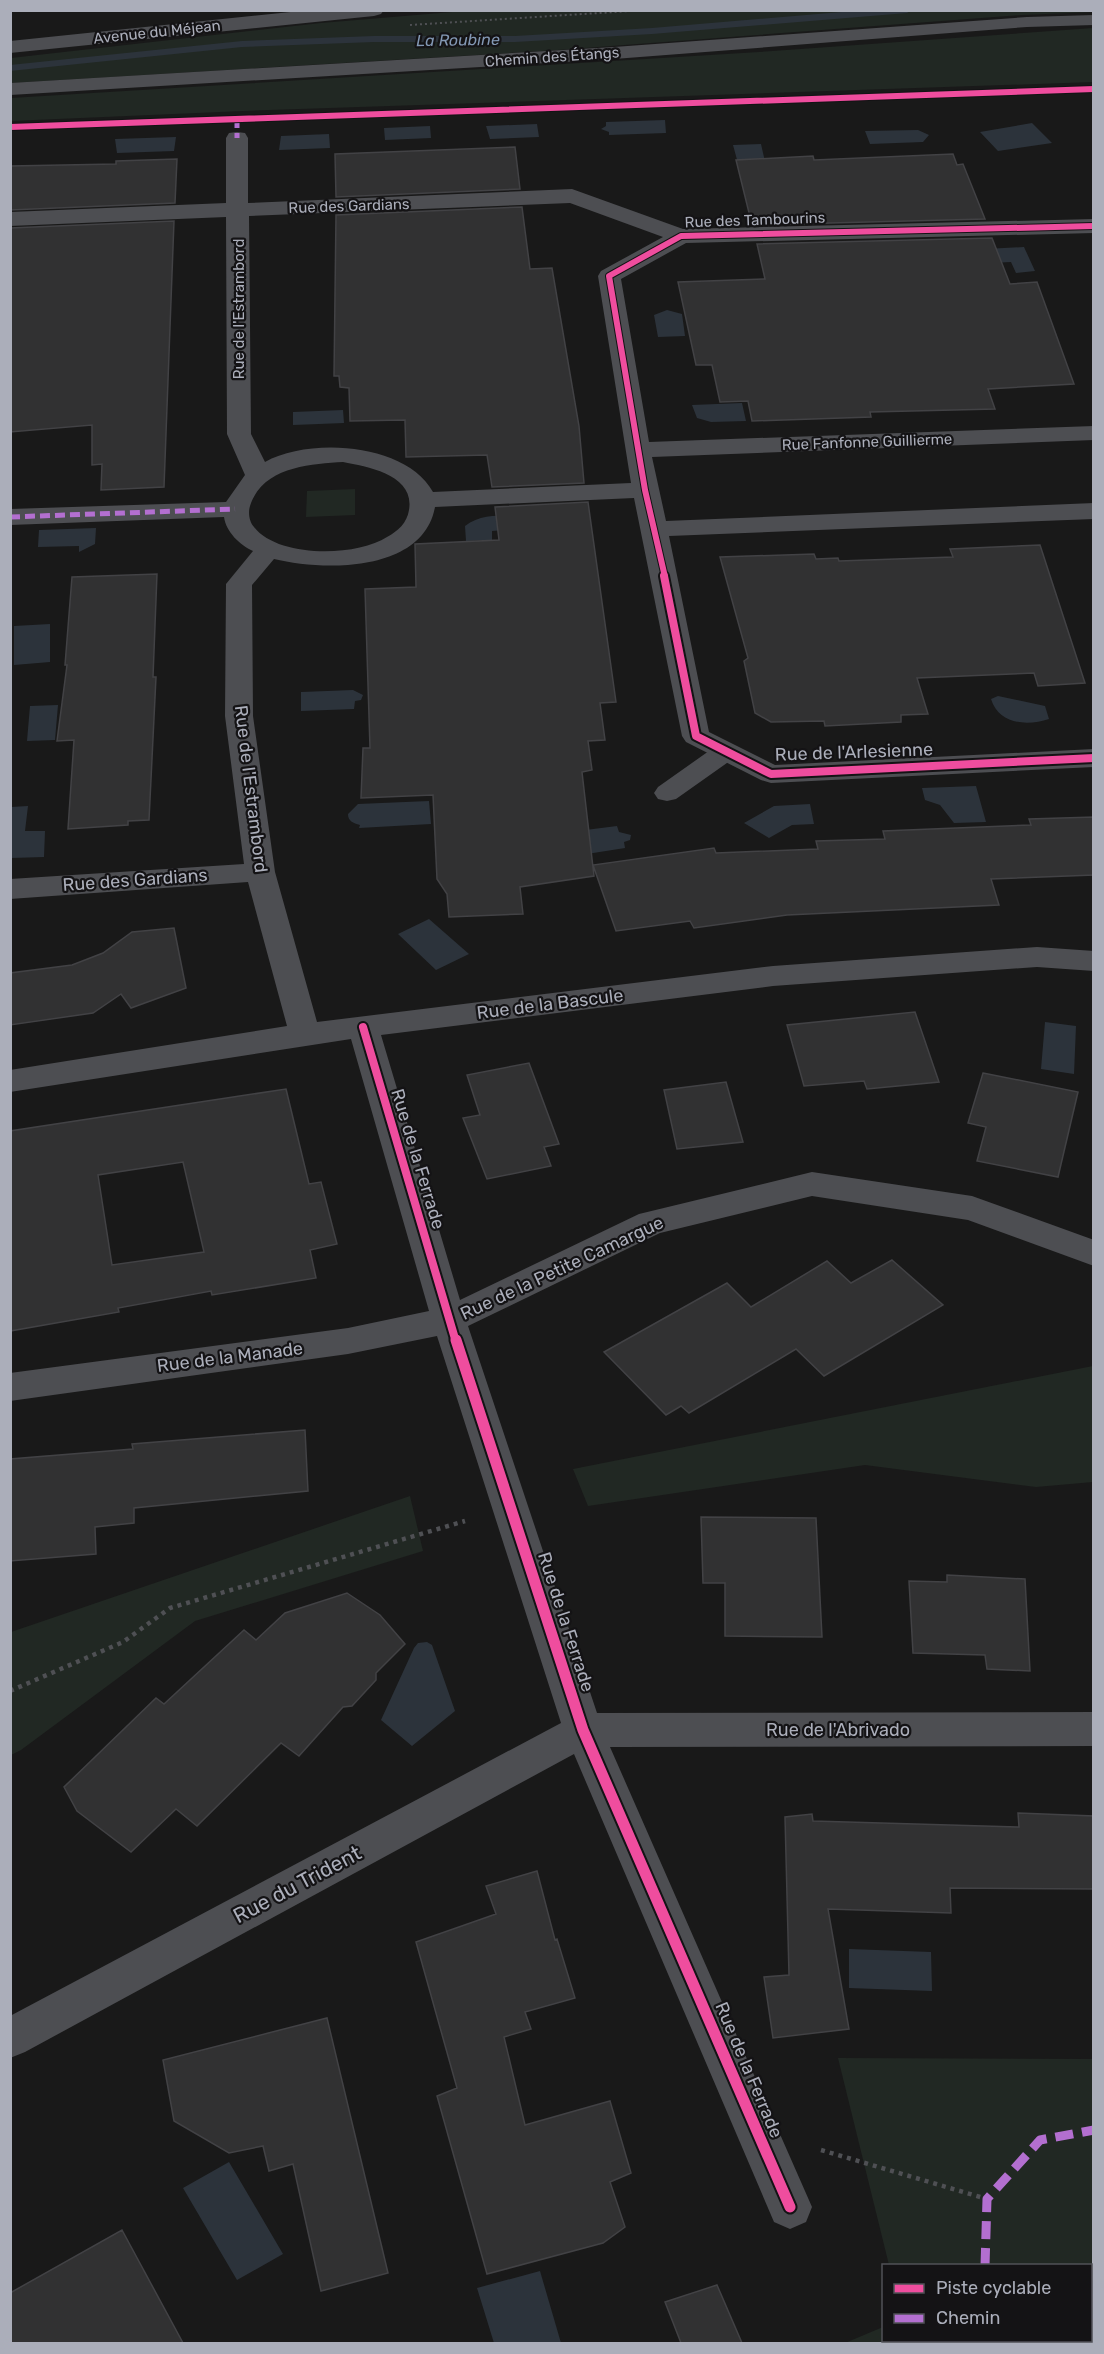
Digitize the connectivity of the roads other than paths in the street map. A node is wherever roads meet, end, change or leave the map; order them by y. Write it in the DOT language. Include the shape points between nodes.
graph roads {
  1 [pos="374,10"];
  2 [pos="338,13"];
  3 [pos="1094,20"];
  4 [pos="10,47"];
  5 [pos="10,89"];
  6 [pos="237,138"];
  7 [pos="239,210"];
  8 [pos="10,219"];
  9 [pos="1094,226"];
  10 [pos="681,236"];
  11 [pos="1094,433"];
  12 [pos="640,450"];
  13 [pos="258,476"];
  14 [pos="645,490"];
  15 [pos="423,500"];
  16 [pos="235,509"];
  17 [pos="1094,511"];
  18 [pos="10,517"];
  19 [pos="655,530"];
  20 [pos="269,549"];
  21 [pos="724,752"];
  22 [pos="1094,758"];
  23 [pos="667,793"];
  24 [pos="260,872"];
  25 [pos="10,889"];
  26 [pos="1094,961"];
  27 [pos="363,1027"];
  28 [pos="305,1034"];
  29 [pos="10,1081"];
  30 [pos="1094,1254"];
  31 [pos="448,1320"];
  32 [pos="10,1387"];
  33 [pos="1094,1729"];
  34 [pos="583,1730"];
  35 [pos="10,2038"];
  36 [pos="790,2207"];
  1 -- 2 [label="street, Avenue du Méjean"];
  2 -- 4 [label="street, Avenue du Méjean"];
  3 -- 5 [label="lane, Chemin des Étangs"];
  6 -- 7 [label="street, Rue de l'Estrambord"];
  7 -- 8 [label="street, Rue des Gardians"];
  7 -- 10 [label="street, Rue des Gardians" via="572,196"];
  7 -- 13 [label="street, Rue de l'Estrambord" via="240,434"];
  9 -- 10 [label="street, Rue des Tambourins"];
  10 -- 12 [label="street, Rue des Tambourins" via="609,276"];
  11 -- 12 [label="street, Rue Fanfonne Guillierme"];
  12 -- 14 [label="street, Rue des Tambourins"];
  13 -- 15 [label="street" via="282,463 343,455 398,470 415,484"];
  13 -- 16 [label="street" via="242,491"];
  14 -- 15 [label="street"];
  14 -- 19 [label="street, Rue de l'Arlesienne"];
  15 -- 20 [label="street" via="420,518 408,534 387,547 327,560"];
  16 -- 18 [label="street"];
  16 -- 20 [label="street" via="239,525 250,538"];
  17 -- 19 [label="street"];
  19 -- 21 [label="street, Rue de l'Arlesienne" via="696,736"];
  20 -- 24 [label="street, Rue de l'Estrambord" via="239,584 239,716"];
  21 -- 22 [label="street, Rue de l'Arlesienne" via="771,774"];
  21 -- 23 [label="lane"];
  24 -- 25 [label="street, Rue des Gardians"];
  24 -- 28 [label="street, Rue de l'Estrambord"];
  26 -- 27 [label="street, Rue de la Bascule" via="1037,957 773,976"];
  27 -- 28 [label="street, Rue de la Bascule"];
  27 -- 31 [label="street, Rue de la Ferrade"];
  28 -- 29 [label="street, Rue de la Bascule"];
  30 -- 31 [label="street, Rue de la Petite Camargue" via="972,1208 813,1184 651,1223"];
  31 -- 32 [label="street, Rue de la Manade" via="348,1341"];
  31 -- 34 [label="street, Rue de la Ferrade"];
  33 -- 34 [label="street, Rue de l'Abrivado"];
  34 -- 35 [label="street, Rue du Trident"];
  34 -- 36 [label="street, Rue de la Ferrade"];
}
